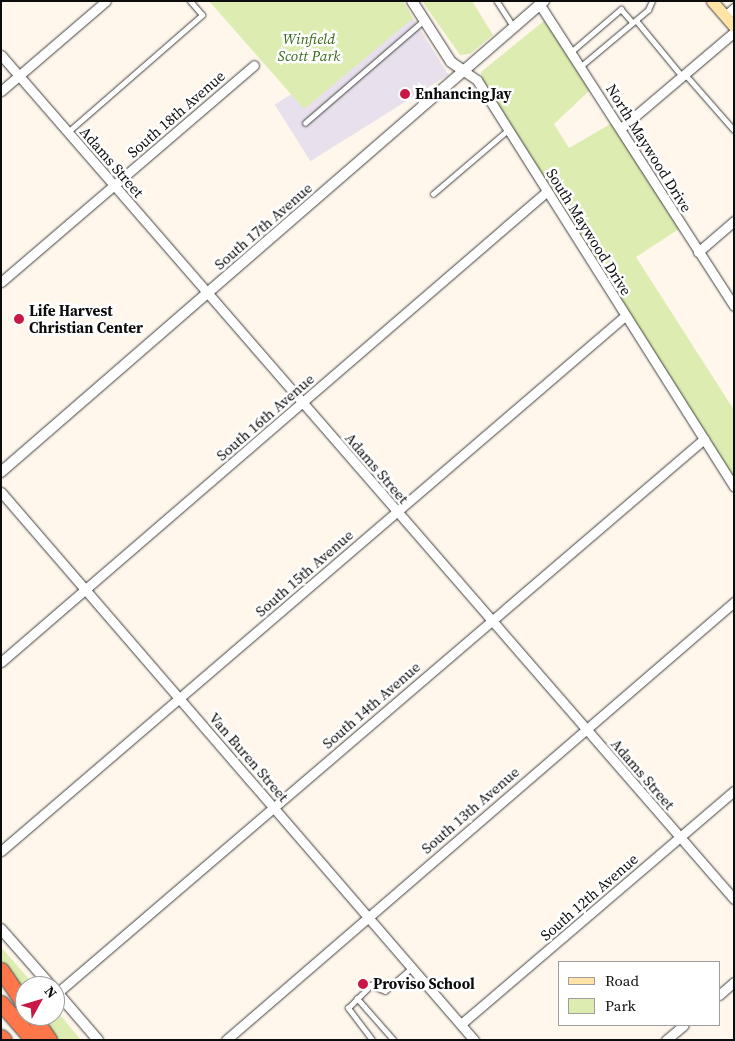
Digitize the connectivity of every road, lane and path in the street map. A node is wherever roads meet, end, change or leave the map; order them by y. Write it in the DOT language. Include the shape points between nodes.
graph roads {
  1 [pos="106,1"];
  2 [pos="190,1"];
  3 [pos="412,1"];
  4 [pos="497,1"];
  5 [pos="652,1"];
  6 [pos="712,1"];
  7 [pos="540,2"];
  8 [pos="729,12"];
  9 [pos="424,20"];
  10 [pos="634,22"];
  11 [pos="734,26"];
  12 [pos="514,27"];
  13 [pos="734,32"];
  14 [pos="571,52"];
  15 [pos="1,55"];
  16 [pos="254,65"];
  17 [pos="580,67"];
  18 [pos="464,71"];
  19 [pos="683,75"];
  20 [pos="19,76"];
  21 [pos="1,91"];
  22 [pos="304,123"];
  23 [pos="621,128"];
  24 [pos="508,130"];
  25 [pos="734,130"];
  26 [pos="68,132"];
  27 [pos="115,186"];
  28 [pos="546,192"];
  29 [pos="433,194"];
  30 [pos="734,221"];
  31 [pos="698,252"];
  32 [pos="1,282"];
  33 [pos="208,293"];
  34 [pos="734,306"];
  35 [pos="625,316"];
  36 [pos="303,403"];
  37 [pos="704,439"];
  38 [pos="1,472"];
  39 [pos="734,486"];
  40 [pos="1,492"];
  41 [pos="397,512"];
  42 [pos="86,588"];
  43 [pos="734,602"];
  44 [pos="490,620"];
  45 [pos="1,662"];
  46 [pos="180,697"];
  47 [pos="585,729"];
  48 [pos="734,791"];
  49 [pos="274,807"];
  50 [pos="680,837"];
  51 [pos="1,850"];
  52 [pos="734,899"];
  53 [pos="368,917"];
  54 [pos="1,929"];
  55 [pos="412,968"];
  56 [pos="1,970"];
  57 [pos="43,976"];
  58 [pos="65,982"];
  59 [pos="734,982"];
  60 [pos="15,990"];
  61 [pos="720,994"];
  62 [pos="357,998"];
  63 [pos="65,1002"];
  64 [pos="1,1003"];
  65 [pos="461,1024"];
  66 [pos="40,1026"];
  67 [pos="683,1026"];
  68 [pos="1,1037"];
  69 [pos="4,1040"];
  70 [pos="33,1040"];
  71 [pos="49,1040"];
  72 [pos="98,1040"];
  73 [pos="226,1040"];
  74 [pos="372,1040"];
  75 [pos="394,1040"];
  76 [pos="474,1040"];
  77 [pos="666,1040"];
  1 -- 20 [label="street"];
  2 -- 26 [label="lane" via="202,15"];
  3 -- 9 [label="street, South Maywood Drive"];
  4 -- 12 [label="lane"];
  5 -- 10 [label="lane"];
  6 -- 8 [label="main road"];
  7 -- 12 [label="street, South 17th Avenue"];
  7 -- 14 [label="street, North Maywood Drive"];
  8 -- 11 [label="main road"];
  9 -- 18 [label="street, South Maywood Drive" via="451,62"];
  9 -- 22 [label="lane"];
  10 -- 14 [label="lane" via="621,10"];
  10 -- 17 [label="lane"];
  10 -- 19 [label="lane"];
  12 -- 18 [label="street, South 17th Avenue"];
  13 -- 19 [label="street"];
  14 -- 17 [label="street, North Maywood Drive"];
  15 -- 20 [label="street, Adams Street"];
  16 -- 27 [label="street, South 18th Avenue"];
  17 -- 23 [label="street, North Maywood Drive"];
  18 -- 24 [label="street, South Maywood Drive" via="477,80"];
  18 -- 33 [label="street, South 17th Avenue"];
  19 -- 23 [label="street"];
  19 -- 25 [label="lane"];
  20 -- 21 [label="street"];
  20 -- 26 [label="street, Adams Street"];
  23 -- 31 [label="street, North Maywood Drive"];
  24 -- 28 [label="street, South Maywood Drive"];
  24 -- 29 [label="lane"];
  26 -- 27 [label="street, Adams Street"];
  27 -- 32 [label="street, South 18th Avenue"];
  27 -- 33 [label="street, Adams Street"];
  28 -- 35 [label="street, South Maywood Drive"];
  28 -- 36 [label="street, South 16th Avenue"];
  30 -- 31 [label="street"];
  31 -- 34 [label="street, North Maywood Drive"];
  33 -- 36 [label="street, Adams Street"];
  33 -- 38 [label="street, South 17th Avenue"];
  35 -- 37 [label="street, South Maywood Drive"];
  35 -- 41 [label="street, South 15th Avenue"];
  36 -- 41 [label="street, Adams Street"];
  36 -- 42 [label="street, South 16th Avenue"];
  37 -- 39 [label="street, South Maywood Drive"];
  37 -- 44 [label="street, South 14th Avenue"];
  40 -- 42 [label="street, Van Buren Street"];
  41 -- 44 [label="street, Adams Street"];
  41 -- 46 [label="street, South 15th Avenue"];
  42 -- 45 [label="street, South 16th Avenue"];
  42 -- 46 [label="street, Van Buren Street"];
  43 -- 47 [label="street, South 13th Avenue"];
  44 -- 47 [label="street, Adams Street"];
  44 -- 49 [label="street, South 14th Avenue"];
  46 -- 49 [label="street, Van Buren Street"];
  46 -- 51 [label="street, South 15th Avenue"];
  47 -- 50 [label="street, Adams Street"];
  47 -- 53 [label="street, South 13th Avenue"];
  48 -- 50 [label="street, South 12th Avenue"];
  49 -- 53 [label="street, Van Buren Street"];
  49 -- 58 [label="street, South 14th Avenue"];
  50 -- 52 [label="street, Adams Street"];
  50 -- 65 [label="street, South 12th Avenue"];
  53 -- 55 [label="street, Van Buren Street"];
  53 -- 73 [label="street, South 13th Avenue"];
  54 -- 57 [label="street"];
  55 -- 62 [label="lane" via="384,992 371,985"];
  55 -- 65 [label="street, Van Buren Street"];
  56 -- 60 [label="highway"];
  59 -- 61 [label="street"];
  62 -- 74 [label="lane" via="348,1012"];
  62 -- 75 [label="lane"];
  63 -- 72 [label="street"];
  64 -- 70 [label="highway"];
  65 -- 76 [label="street, Van Buren Street"];
  66 -- 71 [label="highway"];
  67 -- 77 [label="street"];
  68 -- 69 [label="highway"];
}
